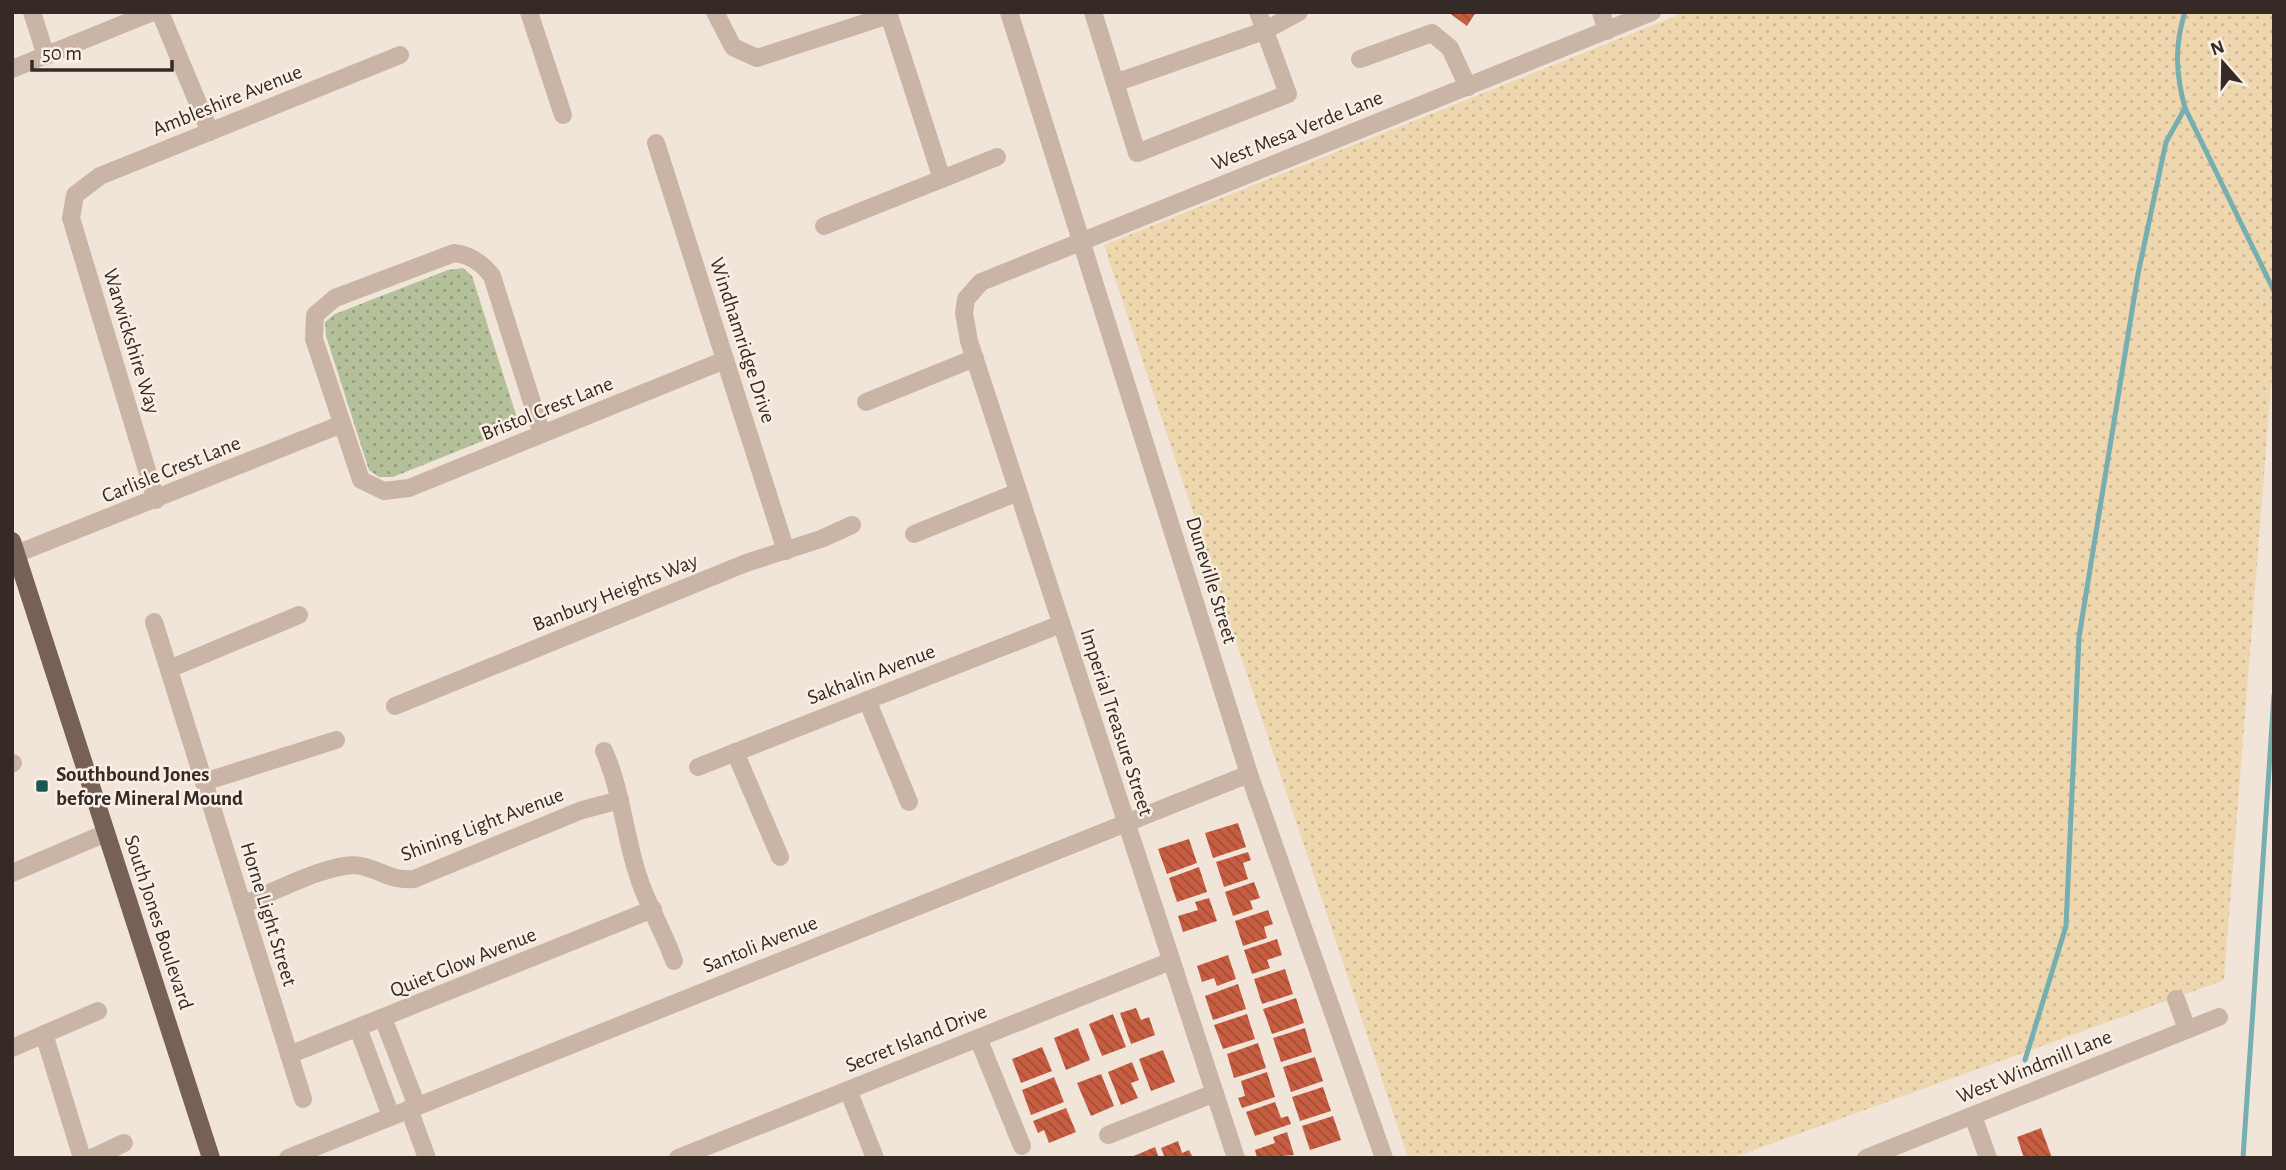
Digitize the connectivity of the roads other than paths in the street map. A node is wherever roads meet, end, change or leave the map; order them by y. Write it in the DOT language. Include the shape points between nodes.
graph roads {
  1 [pos="32,12"];
  2 [pos="153,12"];
  3 [pos="160,12"];
  4 [pos="529,12"];
  5 [pos="715,12"];
  6 [pos="1009,12"];
  7 [pos="1093,12"];
  8 [pos="1258,12"];
  9 [pos="1299,12"];
  10 [pos="1601,12"];
  11 [pos="1652,12"];
  12 [pos="888,14"];
  13 [pos="1264,31"];
  14 [pos="1607,31"];
  15 [pos="400,55"];
  16 [pos="46,56"];
  17 [pos="1360,59"];
  18 [pos="12,69"];
  19 [pos="1115,83"];
  20 [pos="1468,87"];
  21 [pos="563,115"];
  22 [pos="210,132"];
  23 [pos="656,143"];
  24 [pos="997,157"];
  25 [pos="942,179"];
  26 [pos="75,195"];
  27 [pos="824,226"];
  28 [pos="1082,240"];
  29 [pos="966,299"];
  30 [pos="975,358"];
  31 [pos="725,360"];
  32 [pos="866,402"];
  33 [pos="342,424"];
  34 [pos="542,434"];
  35 [pos="1018,492"];
  36 [pos="156,500"];
  37 [pos="852,525"];
  38 [pos="914,534"];
  39 [pos="14,548"];
  40 [pos="786,551"];
  41 [pos="299,615"];
  42 [pos="154,622"];
  43 [pos="1061,624"];
  44 [pos="169,669"];
  45 [pos="867,700"];
  46 [pos="395,706"];
  47 [pos="336,740"];
  48 [pos="604,751"];
  49 [pos="736,752"];
  50 [pos="698,767"];
  51 [pos="1248,774"];
  52 [pos="204,782"];
  53 [pos="620,800"];
  54 [pos="908,802"];
  55 [pos="1126,822"];
  56 [pos="106,832"];
  57 [pos="780,858"];
  58 [pos="12,873"];
  59 [pos="242,905"];
  60 [pos="653,909"];
  61 [pos="674,961"];
  62 [pos="1171,961"];
  63 [pos="2176,999"];
  64 [pos="98,1011"];
  65 [pos="2219,1017"];
  66 [pos="383,1018"];
  67 [pos="358,1028"];
  68 [pos="2187,1030"];
  69 [pos="44,1034"];
  70 [pos="978,1038"];
  71 [pos="12,1048"];
  72 [pos="289,1055"];
  73 [pos="399,1059"];
  74 [pos="373,1070"];
  75 [pos="848,1090"];
  76 [pos="1215,1093"];
  77 [pos="303,1099"];
  78 [pos="413,1108"];
  79 [pos="391,1116"];
  80 [pos="1973,1116"];
  81 [pos="1108,1135"];
  82 [pos="722,1140"];
  83 [pos="124,1143"];
  84 [pos="1022,1146"];
  85 [pos="82,1158"];
  86 [pos="92,1158"];
  87 [pos="211,1158"];
  88 [pos="288,1158"];
  89 [pos="427,1158"];
  90 [pos="678,1158"];
  91 [pos="728,1158"];
  92 [pos="875,1158"];
  93 [pos="1236,1158"];
  94 [pos="1384,1158"];
  95 [pos="1866,1158"];
  96 [pos="1988,1158"];
  1 -- 16 [label="street"];
  2 -- 16 [label="street"];
  3 -- 22 [label="street"];
  4 -- 21 [label="street"];
  5 -- 12 [label="street" via="733,47 757,58"];
  6 -- 28 [label="street, Duneville Street"];
  7 -- 19 [label="street"];
  8 -- 13 [label="street"];
  9 -- 13 [label="street"];
  10 -- 14 [label="street"];
  11 -- 14 [label="street, West Mesa Verde Lane"];
  12 -- 25 [label="street"];
  13 -- 19 [label="street"];
  13 -- 19 [label="street" via="1287,94 1137,153"];
  14 -- 20 [label="street, West Mesa Verde Lane"];
  15 -- 22 [label="street, Ambleshire Avenue"];
  16 -- 18 [label="street"];
  17 -- 20 [label="street" via="1432,33 1450,48"];
  20 -- 28 [label="street, West Mesa Verde Lane"];
  22 -- 26 [label="street, Ambleshire Avenue" via="100,176"];
  23 -- 31 [label="street, Windhamridge Drive"];
  24 -- 25 [label="street"];
  25 -- 27 [label="street"];
  26 -- 36 [label="street, Warwickshire Way" via="71,218"];
  28 -- 29 [label="street, West Mesa Verde Lane" via="981,282"];
  28 -- 51 [label="street, Duneville Street"];
  29 -- 30 [label="street, Imperial Treasure Street" via="964,323"];
  30 -- 32 [label="street"];
  30 -- 35 [label="street, Imperial Treasure Street"];
  31 -- 34 [label="street, Bristol Crest Lane"];
  31 -- 40 [label="street, Windhamridge Drive"];
  33 -- 34 [label="street, Bristol Crest Lane" via="361,480 384,491 409,488"];
  33 -- 34 [label="street" via="314,339 315,315 335,298 454,253 466,254 492,276"];
  33 -- 36 [label="street, Carlisle Crest Lane"];
  35 -- 38 [label="street"];
  35 -- 43 [label="street, Imperial Treasure Street"];
  36 -- 39 [label="street, Carlisle Crest Lane"];
  37 -- 40 [label="street, Banbury Heights Way"];
  39 -- 56 [label="main road, South Jones Boulevard"];
  40 -- 46 [label="street, Banbury Heights Way"];
  41 -- 44 [label="street"];
  42 -- 44 [label="street, Horne Light Street"];
  43 -- 45 [label="street, Sakhalin Avenue"];
  43 -- 55 [label="street, Imperial Treasure Street"];
  44 -- 52 [label="street, Horne Light Street"];
  45 -- 49 [label="street, Sakhalin Avenue"];
  45 -- 54 [label="street"];
  47 -- 52 [label="street"];
  48 -- 53 [label="street"];
  49 -- 50 [label="street, Sakhalin Avenue"];
  49 -- 57 [label="street"];
  51 -- 55 [label="street, Santoli Avenue"];
  51 -- 94 [label="street, Duneville Street"];
  52 -- 59 [label="street, Horne Light Street"];
  53 -- 59 [label="street, Shining Light Avenue" via="582,810 414,879 348,867"];
  53 -- 60 [label="street" via="643,891"];
  55 -- 62 [label="street, Imperial Treasure Street"];
  55 -- 78 [label="street, Santoli Avenue"];
  56 -- 58 [label="street"];
  56 -- 87 [label="main road, South Jones Boulevard"];
  59 -- 72 [label="street, Horne Light Street"];
  60 -- 61 [label="street"];
  60 -- 66 [label="street, Quiet Glow Avenue"];
  62 -- 70 [label="street, Secret Island Drive"];
  62 -- 76 [label="street, Imperial Treasure Street"];
  63 -- 68 [label="street"];
  64 -- 69 [label="street"];
  65 -- 68 [label="street, West Windmill Lane"];
  66 -- 67 [label="street, Quiet Glow Avenue"];
  66 -- 73 [label="street"];
  67 -- 72 [label="street, Quiet Glow Avenue"];
  67 -- 74 [label="street"];
  68 -- 80 [label="street, West Windmill Lane"];
  69 -- 71 [label="street"];
  69 -- 85 [label="street"];
  70 -- 75 [label="street, Secret Island Drive"];
  70 -- 84 [label="street"];
  72 -- 77 [label="street, Horne Light Street"];
  73 -- 74 [label="street"];
  73 -- 78 [label="street"];
  74 -- 79 [label="street"];
  75 -- 82 [label="street, Secret Island Drive"];
  75 -- 92 [label="street"];
  76 -- 81 [label="street"];
  76 -- 93 [label="street, Imperial Treasure Street"];
  78 -- 79 [label="street, Santoli Avenue"];
  78 -- 89 [label="street"];
  79 -- 88 [label="street, Santoli Avenue"];
  80 -- 95 [label="street, West Windmill Lane"];
  80 -- 96 [label="street"];
  82 -- 90 [label="street, Secret Island Drive"];
  82 -- 91 [label="street"];
  83 -- 86 [label="street"];
}
